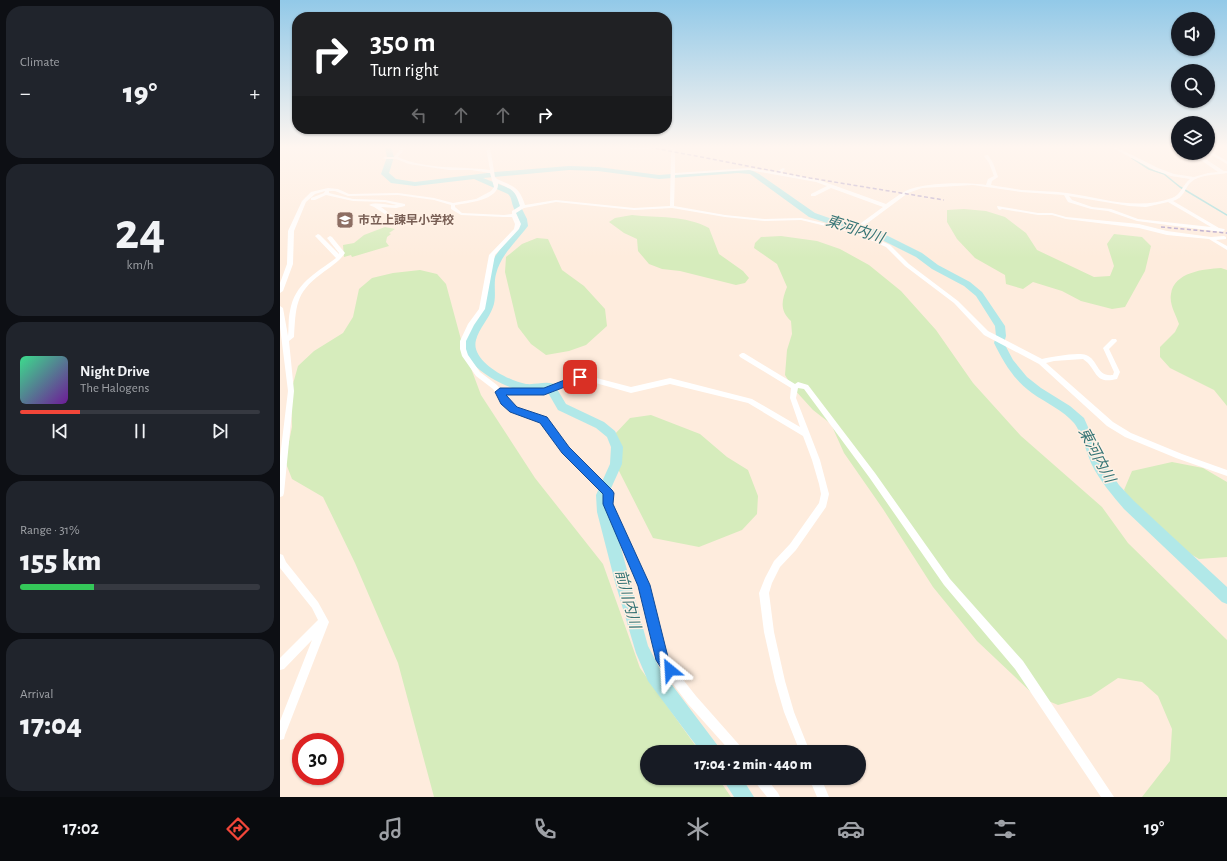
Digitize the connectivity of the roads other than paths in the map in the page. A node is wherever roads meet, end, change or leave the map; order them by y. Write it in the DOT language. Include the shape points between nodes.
graph roads {
  1 [pos="495,184"];
  2 [pos="507,184"];
  3 [pos="673,184"];
  4 [pos="826,184"];
  5 [pos="970,184"];
  6 [pos="974,184"];
  7 [pos="1187,184"];
  8 [pos="831,186"];
  9 [pos="988,186"];
  10 [pos="327,192"];
  11 [pos="1065,194"];
  12 [pos="813,195"];
  13 [pos="313,199"];
  14 [pos="1172,200"];
  15 [pos="453,204"];
  16 [pos="886,206"];
  17 [pos="672,207"];
  18 [pos="522,208"];
  19 [pos="1000,209"];
  20 [pos="1198,211"];
  21 [pos="514,213"];
  22 [pos="391,217"];
  23 [pos="857,230"];
  24 [pos="318,236"];
  25 [pos="330,238"];
  26 [pos="1210,238"];
  27 [pos="1224,238"];
  28 [pos="1227,248"];
  29 [pos="339,258"];
  30 [pos="280,291"];
  31 [pos="280,308"];
  32 [pos="286,340"];
  33 [pos="1114,340"];
  34 [pos="742,355"];
  35 [pos="1041,362"];
  36 [pos="795,387"];
  37 [pos="500,392"];
  38 [pos="806,434"];
  39 [pos="1227,473"];
  40 [pos="280,493"];
  41 [pos="280,558"];
  42 [pos="324,622"];
  43 [pos="280,665"];
  44 [pos="280,735"];
  45 [pos="732,745"];
  46 [pos="802,745"];
  47 [pos="765,785"];
  48 [pos="818,785"];
  49 [pos="774,797"];
  50 [pos="822,797"];
  51 [pos="1108,797"];
  1 -- 15 [label="street" via="493,192 487,196 467,203"];
  2 -- 18 [label="street" via="519,194"];
  3 -- 17 [label="street"];
  4 -- 8 [label="street"];
  5 -- 16 [label="street" via="922,187 906,192"];
  6 -- 9 [label="street"];
  7 -- 14 [label="street" via="1185,189"];
  8 -- 12 [label="street"];
  8 -- 16 [label="street"];
  9 -- 11 [label="street"];
  10 -- 13 [label="street"];
  10 -- 15 [label="street" via="336,190 348,195 398,194"];
  10 -- 22 [label="street" via="353,200 385,201 403,205 373,205"];
  10 -- 30 [label="street" via="313,193 304,201 290,233 290,264"];
  11 -- 14 [label="street" via="1139,206"];
  11 -- 14 [label="street" via="1070,201 1137,220 1221,230"];
  14 -- 20 [label="street"];
  15 -- 21 [label="street" via="452,208 460,214 504,216"];
  16 -- 23 [label="street"];
  17 -- 18 [label="street" via="634,209 556,200"];
  17 -- 23 [label="street" via="741,218 801,219"];
  18 -- 21 [label="street"];
  19 -- 26 [label="street" via="999,207"];
  21 -- 37 [label="street" via="518,224 492,255 482,309 463,341 465,356 478,374"];
  23 -- 35 [label="street" via="888,246 907,265 956,302 986,333"];
  24 -- 29 [label="street"];
  25 -- 29 [label="street" via="342,253"];
  26 -- 27 [label="street"];
  26 -- 28 [label="street"];
  29 -- 32 [label="street" via="318,272 301,288 293,308 291,337"];
  31 -- 32 [label="street"];
  32 -- 40 [label="street" via="290,391"];
  33 -- 35 [label="street" via="1106,348 1117,372 1116,377 1109,379 1096,373 1084,357"];
  34 -- 36 [label="street"];
  35 -- 39 [label="street" via="1110,424 1128,435"];
  36 -- 38 [label="street" via="793,398"];
  36 -- 51 [label="street" via="806,387 947,582 1019,665"];
  37 -- 38 [label="street" via="544,392 585,377 631,390 670,381 750,401"];
  37 -- 45 [label="street" via="514,409 543,420 565,450 608,493 608,504 644,585 662,660 692,700"];
  38 -- 46 [label="street" via="823,484 823,504 793,547 777,564 764,593 769,632 780,681"];
  41 -- 42 [label="street" via="282,564 315,604"];
  42 -- 43 [label="street"];
  42 -- 44 [label="street"];
  47 -- 49 [label="street"];
  48 -- 50 [label="street"];
}
